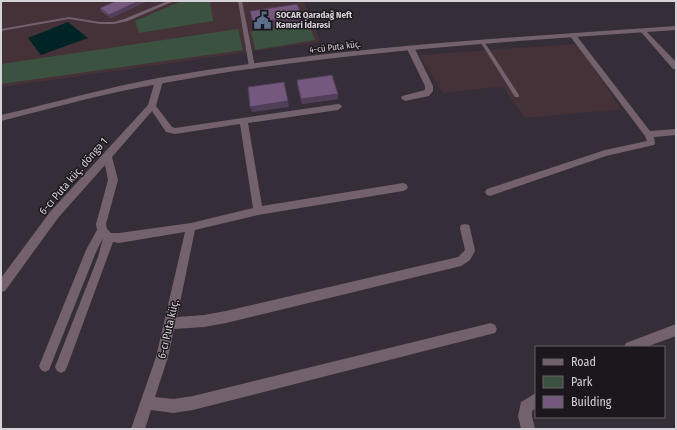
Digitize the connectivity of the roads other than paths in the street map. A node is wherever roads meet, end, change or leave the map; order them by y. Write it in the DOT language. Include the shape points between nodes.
graph roads {
  1 [pos="172,1"];
  2 [pos="240,1"];
  3 [pos="676,28"];
  4 [pos="1,30"];
  5 [pos="643,31"];
  6 [pos="574,36"];
  7 [pos="483,43"];
  8 [pos="411,48"];
  9 [pos="252,66"];
  10 [pos="676,67"];
  11 [pos="159,81"];
  12 [pos="517,96"];
  13 [pos="405,98"];
  14 [pos="152,106"];
  15 [pos="338,107"];
  16 [pos="1,118"];
  17 [pos="244,122"];
  18 [pos="676,132"];
  19 [pos="648,134"];
  20 [pos="107,157"];
  21 [pos="403,187"];
  22 [pos="490,192"];
  23 [pos="258,210"];
  24 [pos="191,227"];
  25 [pos="465,228"];
  26 [pos="105,234"];
  27 [pos="1,287"];
  28 [pos="170,323"];
  29 [pos="491,328"];
  30 [pos="676,330"];
  31 [pos="633,346"];
  32 [pos="45,366"];
  33 [pos="61,367"];
  34 [pos="535,401"];
  35 [pos="148,403"];
  36 [pos="138,429"];
  37 [pos="528,429"];
  1 -- 4 [label="lane" via="114,23 69,18"];
  2 -- 9 [label="lane"];
  3 -- 5 [label="street, 4-cü Puta küç."];
  5 -- 6 [label="street, 4-cü Puta küç."];
  5 -- 10 [label="street"];
  6 -- 7 [label="street, 4-cü Puta küç."];
  6 -- 19 [label="street"];
  7 -- 8 [label="street, 4-cü Puta küç."];
  7 -- 12 [label="lane"];
  8 -- 9 [label="street, 4-cü Puta küç."];
  8 -- 13 [label="street" via="429,91 426,94"];
  9 -- 11 [label="street, 4-cü Puta küç."];
  11 -- 14 [label="street, 6-cı Puta küç. döngə 1"];
  11 -- 16 [label="street, 4-cü Puta küç."];
  14 -- 17 [label="street" via="169,130"];
  14 -- 20 [label="street, 6-cı Puta küç. döngə 1"];
  15 -- 17 [label="street"];
  17 -- 23 [label="street"];
  18 -- 19 [label="street"];
  19 -- 22 [label="street" via="651,143 605,154"];
  20 -- 26 [label="street" via="113,180 101,224"];
  20 -- 27 [label="street, 6-cı Puta küç. döngə 1" via="54,215"];
  21 -- 23 [label="street"];
  23 -- 24 [label="street"];
  24 -- 26 [label="street" via="119,238"];
  24 -- 28 [label="street, 6-cı Puta küç."];
  25 -- 28 [label="street" via="470,251 461,261 226,317"];
  26 -- 32 [label="street" via="90,250"];
  26 -- 33 [label="street" via="103,257"];
  28 -- 35 [label="street, 6-cı Puta küç."];
  29 -- 35 [label="street" via="193,404 173,406"];
  30 -- 31 [label="street"];
  34 -- 37 [label="street" via="526,407"];
  35 -- 36 [label="street, 6-cı Puta küç."];
}
